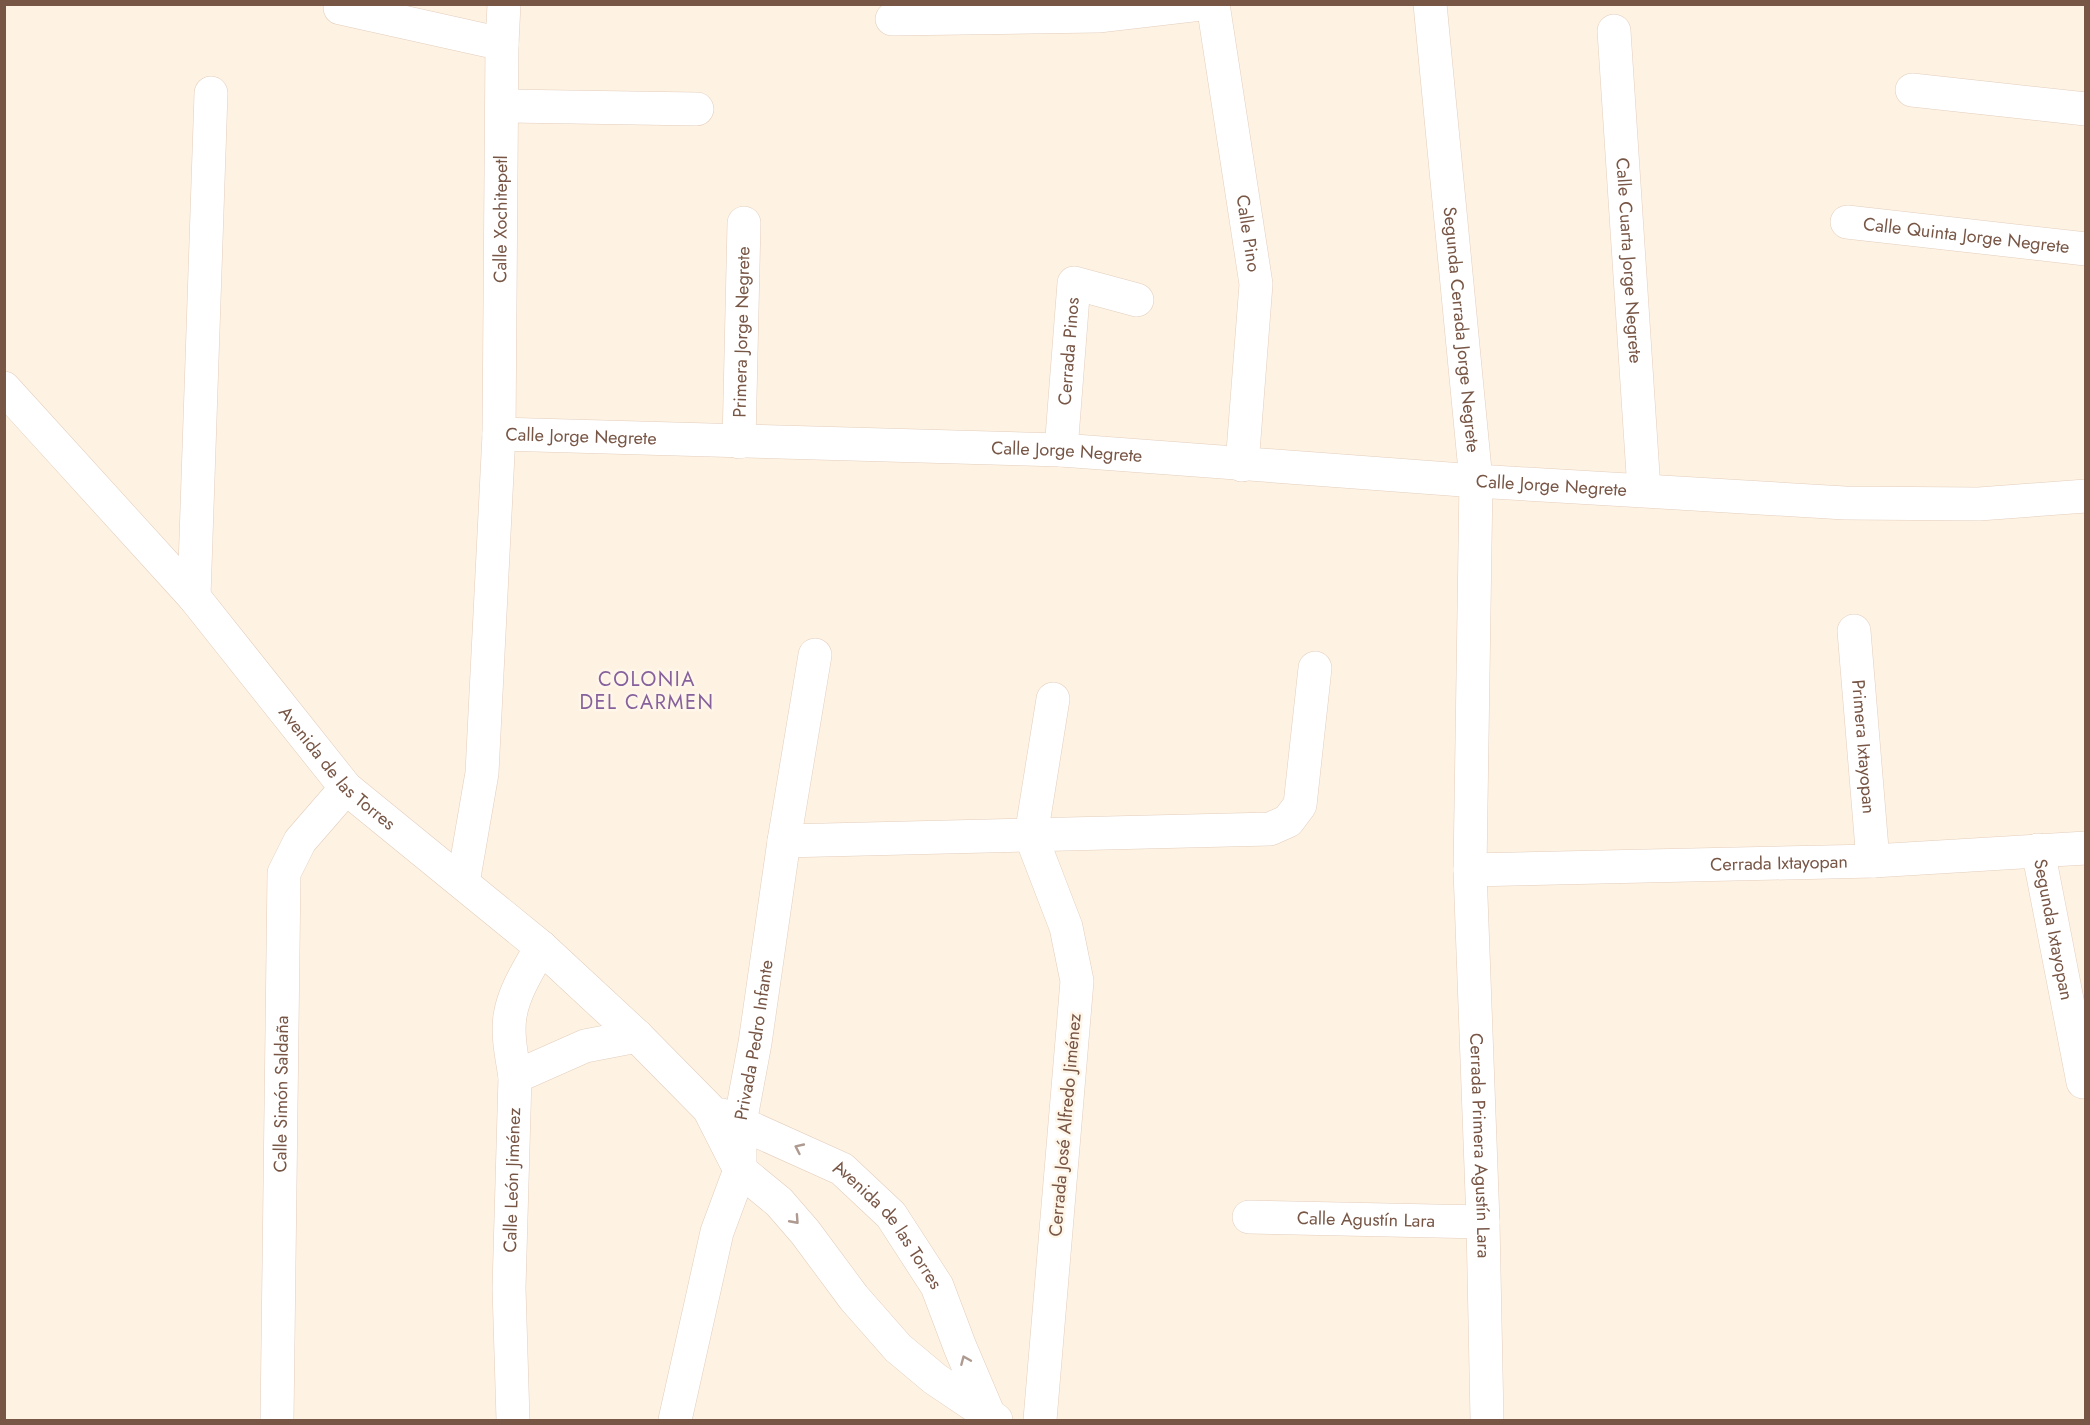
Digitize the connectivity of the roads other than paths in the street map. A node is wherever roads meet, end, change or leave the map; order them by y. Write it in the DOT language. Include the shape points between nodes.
graph roads {
  1 [pos="504,4"];
  2 [pos="1201,4"];
  3 [pos="1213,4"];
  4 [pos="1430,4"];
  5 [pos="340,8"];
  6 [pos="892,19"];
  7 [pos="1614,31"];
  8 [pos="502,44"];
  9 [pos="1912,90"];
  10 [pos="211,93"];
  11 [pos="503,106"];
  12 [pos="697,109"];
  13 [pos="2085,109"];
  14 [pos="1847,222"];
  15 [pos="744,223"];
  16 [pos="2085,249"];
  17 [pos="1137,300"];
  18 [pos="4,388"];
  19 [pos="499,434"];
  20 [pos="739,441"];
  21 [pos="1061,450"];
  22 [pos="1242,465"];
  23 [pos="1476,481"];
  24 [pos="2082,486"];
  25 [pos="1644,489"];
  26 [pos="195,597"];
  27 [pos="1854,631"];
  28 [pos="815,655"];
  29 [pos="1315,668"];
  30 [pos="1053,699"];
  31 [pos="346,788"];
  32 [pos="1030,836"];
  33 [pos="784,841"];
  34 [pos="2085,848"];
  35 [pos="2038,850"];
  36 [pos="1873,861"];
  37 [pos="1470,870"];
  38 [pos="464,883"];
  39 [pos="541,947"];
  40 [pos="637,1036"];
  41 [pos="515,1077"];
  42 [pos="2083,1082"];
  43 [pos="709,1109"];
  44 [pos="740,1123"];
  45 [pos="740,1170"];
  46 [pos="1249,1217"];
  47 [pos="1483,1222"];
  48 [pos="992,1417"];
  49 [pos="277,1420"];
  50 [pos="513,1420"];
  51 [pos="675,1420"];
  52 [pos="1040,1420"];
  53 [pos="1487,1420"];
  1 -- 8 [label="street, Calle Xochitepetl"];
  2 -- 6 [label="street" via="1098,16"];
  3 -- 22 [label="street, Calle Pino" via="1256,284"];
  4 -- 23 [label="street, Segunda Cerrada Jorge Negrete"];
  5 -- 8 [label="street"];
  7 -- 25 [label="street, Calle Cuarta Jorge Negrete"];
  8 -- 11 [label="street, Calle Xochitepetl"];
  9 -- 13 [label="street"];
  10 -- 26 [label="street"];
  11 -- 12 [label="street"];
  11 -- 19 [label="street, Calle Xochitepetl"];
  14 -- 16 [label="street, Calle Quinta Jorge Negrete"];
  15 -- 20 [label="street, Primera Jorge Negrete"];
  17 -- 21 [label="street, Cerrada Pinos" via="1074,283"];
  18 -- 26 [label="street, Avenida de las Torres"];
  19 -- 20 [label="street, Calle Jorge Negrete"];
  19 -- 38 [label="street, Calle Jorge Negrete" via="482,772"];
  20 -- 21 [label="street, Calle Jorge Negrete"];
  21 -- 22 [label="street, Calle Jorge Negrete"];
  22 -- 23 [label="street, Calle Jorge Negrete"];
  23 -- 25 [label="street, Calle Jorge Negrete"];
  23 -- 37 [label="street, Segunda Cerrada Jorge Negrete"];
  24 -- 25 [label="street, Calle Jorge Negrete" via="1979,504 1845,503"];
  26 -- 31 [label="street, Avenida de las Torres"];
  27 -- 36 [label="street, Primera Ixtayopan"];
  28 -- 33 [label="street, Privada Pedro Infante"];
  29 -- 32 [label="street" via="1300,805 1288,821 1270,830"];
  30 -- 32 [label="street"];
  31 -- 38 [label="street, Avenida de las Torres"];
  31 -- 49 [label="street, Calle Simón Saldaña" via="300,841 284,873"];
  32 -- 33 [label="street"];
  32 -- 52 [label="street, Cerrada José Alfredo Jiménez" via="1066,927 1077,981"];
  33 -- 44 [label="street, Privada Pedro Infante"];
  34 -- 35 [label="street, Cerrada Ixtayopan"];
  35 -- 36 [label="street, Cerrada Ixtayopan"];
  35 -- 42 [label="street, Segunda Ixtayopan"];
  36 -- 37 [label="street, Cerrada Ixtayopan"];
  37 -- 47 [label="street, Cerrada Primera Agustín Lara"];
  38 -- 39 [label="street, Avenida de las Torres"];
  39 -- 40 [label="street, Avenida de las Torres"];
  39 -- 41 [label="street, Calle León Jiménez" via="519,987 510,1016"];
  40 -- 41 [label="street" via="585,1046"];
  40 -- 43 [label="street, Avenida de las Torres"];
  41 -- 50 [label="street, Calle León Jiménez" via="509,1288"];
  43 -- 44 [label="street, Avenida de las Torres"];
  43 -- 45 [label="street, Avenida de las Torres"];
  44 -- 45 [label="street, Privada Pedro Infante"];
  48 -- 44 [label="street, Avenida de las Torres, one-way" via="938,1286 891,1215 842,1169"];
  45 -- 48 [label="street, Avenida de las Torres, one-way" via="792,1217 898,1348 935,1380"];
  45 -- 51 [label="street, Privada Pedro Infante" via="717,1232"];
  46 -- 47 [label="street, Calle Agustín Lara"];
  47 -- 53 [label="street, Cerrada Primera Agustín Lara"];
}
